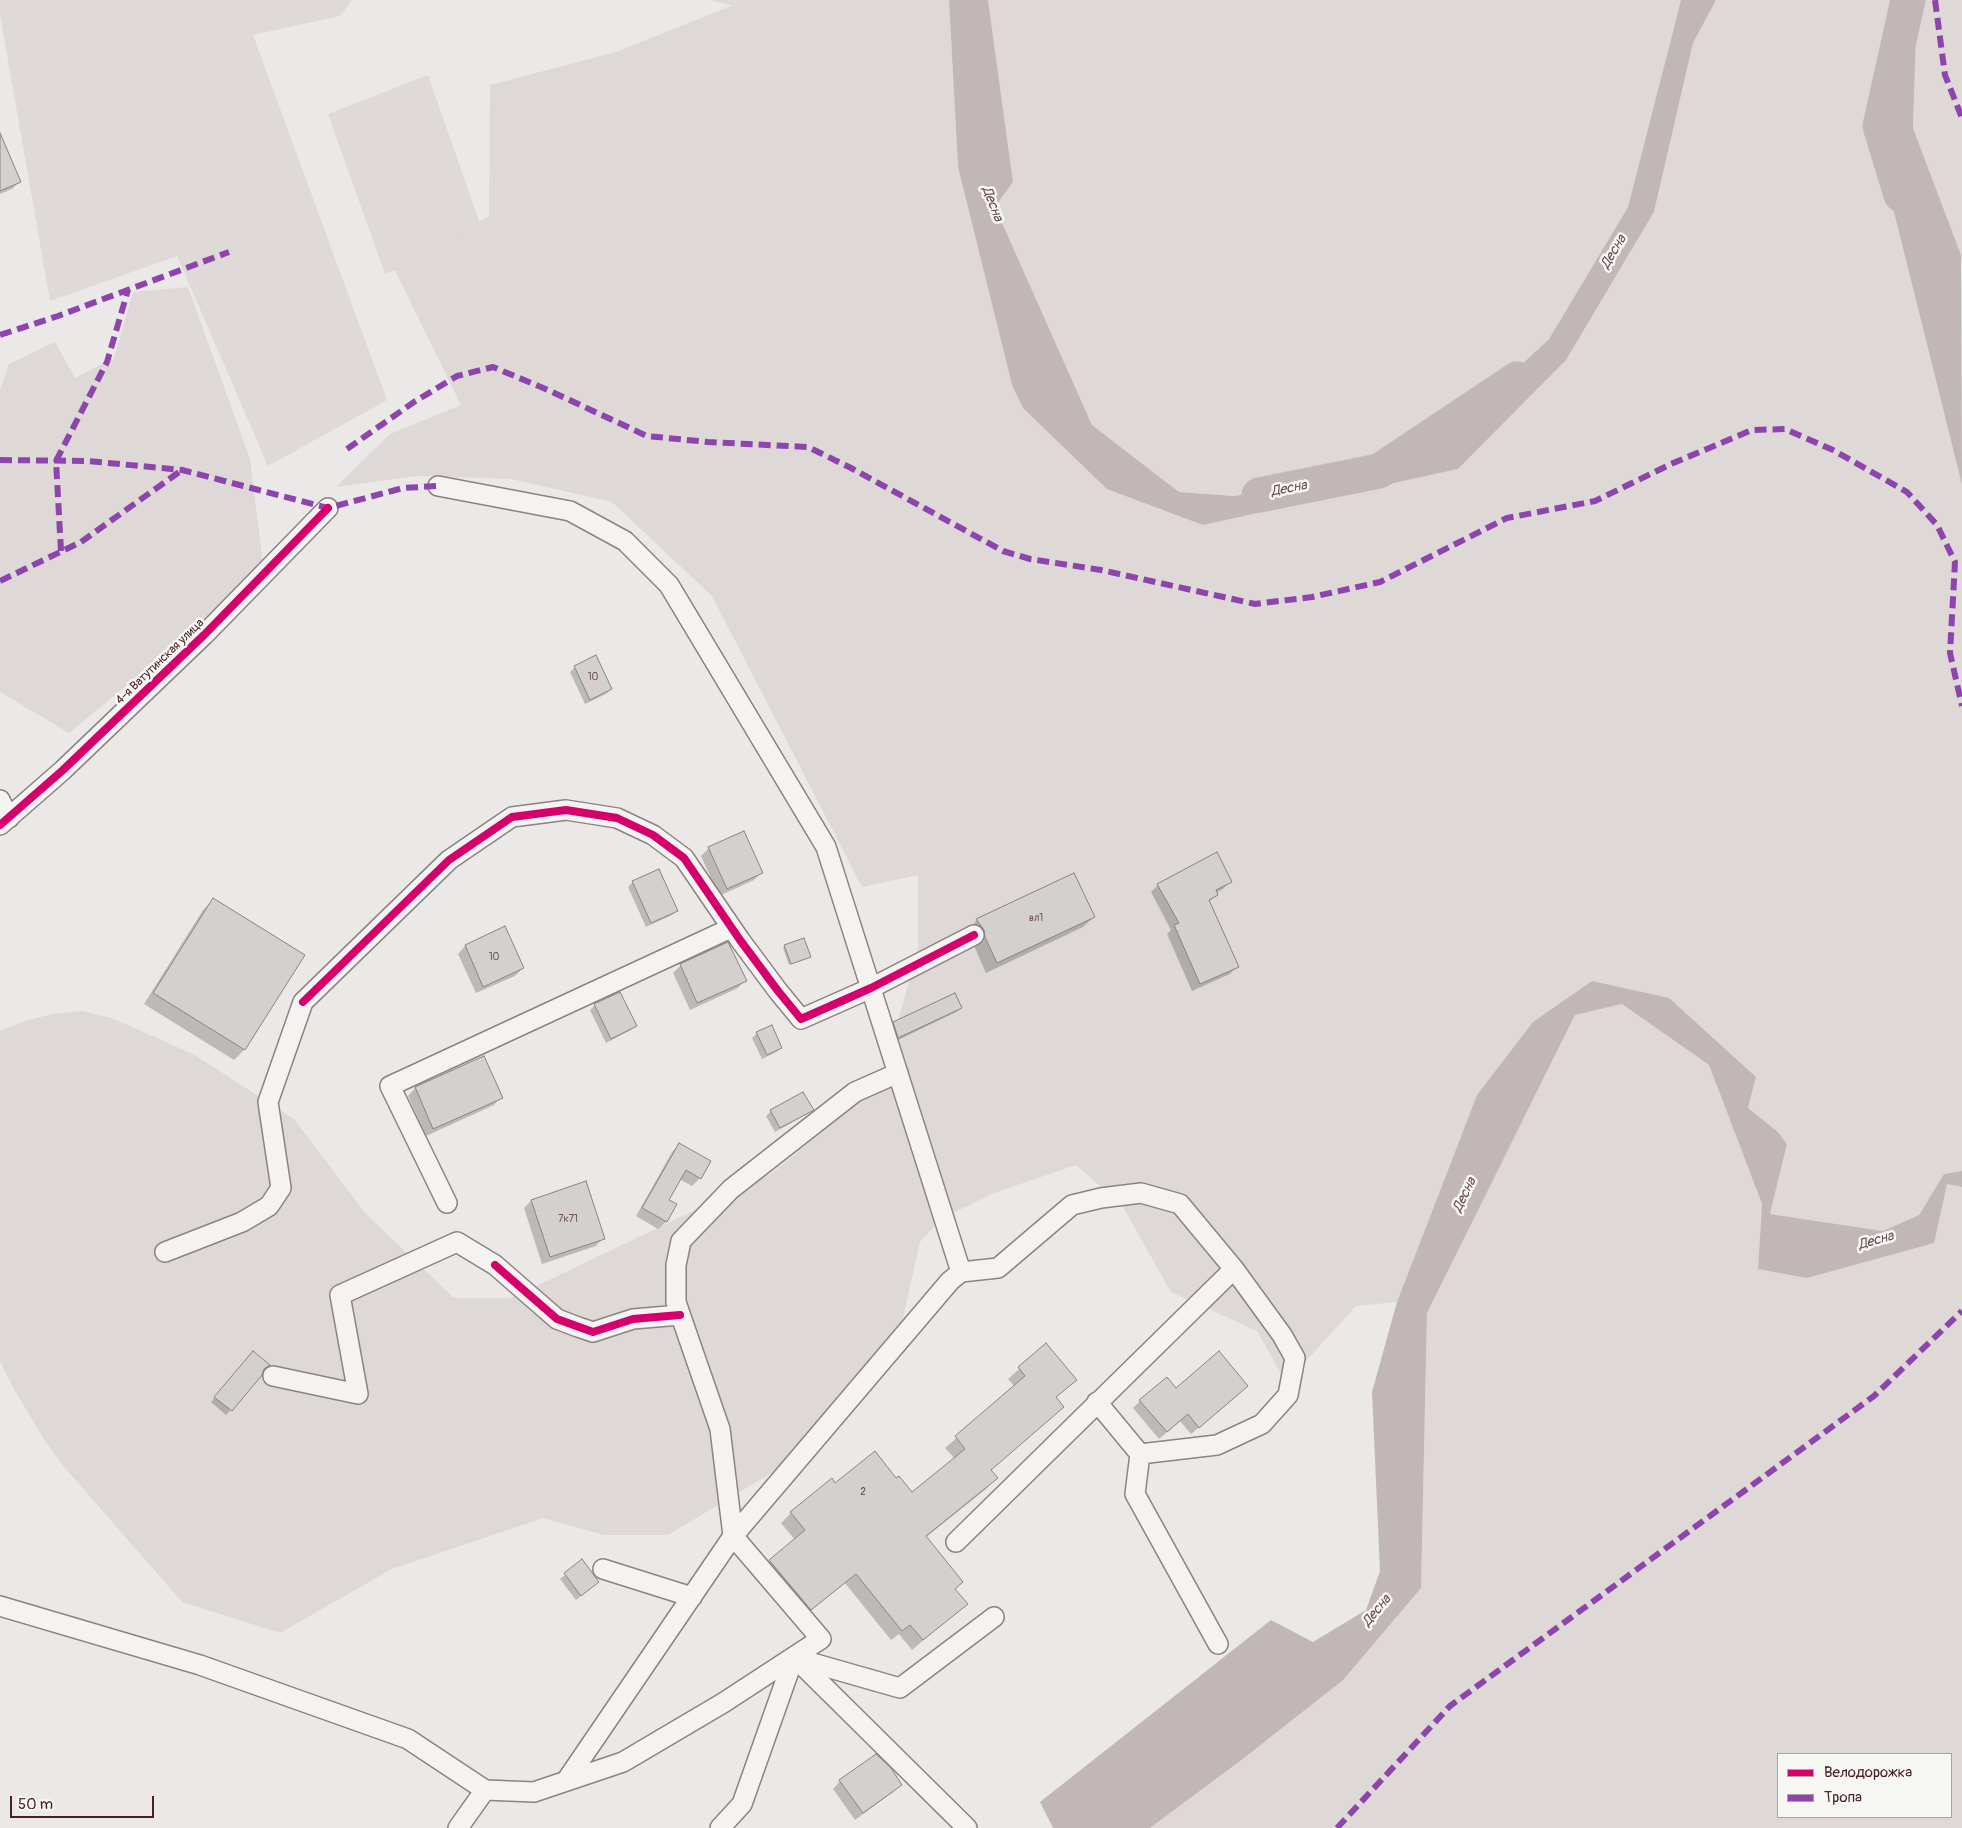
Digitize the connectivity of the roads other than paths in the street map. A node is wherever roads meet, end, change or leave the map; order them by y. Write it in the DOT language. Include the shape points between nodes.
graph roads {
  1 [pos="438,486"];
  2 [pos="328,508"];
  3 [pos="0,800"];
  4 [pos="4,821"];
  5 [pos="732,928"];
  6 [pos="974,935"];
  7 [pos="871,988"];
  8 [pos="898,1073"];
  9 [pos="447,1203"];
  10 [pos="165,1252"];
  11 [pos="1234,1269"];
  12 [pos="961,1272"];
  13 [pos="680,1315"];
  14 [pos="273,1376"];
  15 [pos="1097,1402"];
  16 [pos="1140,1454"];
  17 [pos="733,1536"];
  18 [pos="956,1542"];
  19 [pos="603,1569"];
  20 [pos="692,1596"];
  21 [pos="0,1606"];
  22 [pos="994,1617"];
  23 [pos="1218,1644"];
  24 [pos="794,1657"];
  25 [pos="566,1781"];
  26 [pos="486,1790"];
  27 [pos="458,1828"];
  28 [pos="720,1828"];
  29 [pos="967,1828"];
  1 -- 7 [label="street" via="570,511 625,541 669,584 826,847"];
  2 -- 4 [label="street, 4-я Ватутинская улица" via="204,635 64,770"];
  3 -- 4 [label="street"];
  5 -- 7 [label="street" via="801,1019"];
  5 -- 9 [label="street" via="390,1086"];
  5 -- 10 [label="street" via="684,858 653,835 617,818 566,810 512,817 448,860 303,1002 268,1102 281,1188 269,1206 242,1222"];
  6 -- 7 [label="street"];
  7 -- 8 [label="street"];
  8 -- 12 [label="street"];
  8 -- 13 [label="street" via="855,1092 730,1189 681,1241 676,1265 676,1302"];
  11 -- 12 [label="street" via="1180,1204 1142,1193 1072,1205 998,1268"];
  11 -- 15 [label="street"];
  11 -- 16 [label="street" via="1296,1358 1288,1395 1262,1424 1217,1445"];
  12 -- 17 [label="street"];
  13 -- 14 [label="street" via="633,1319 593,1332 557,1319 495,1265 457,1242 340,1295 358,1394"];
  13 -- 17 [label="street" via="720,1429"];
  15 -- 16 [label="street"];
  15 -- 18 [label="street"];
  16 -- 23 [label="street" via="1135,1494"];
  17 -- 20 [label="street"];
  17 -- 24 [label="street" via="822,1639"];
  19 -- 20 [label="street"];
  20 -- 25 [label="street"];
  21 -- 26 [label="street" via="200,1665 408,1739"];
  22 -- 24 [label="street" via="900,1688"];
  24 -- 25 [label="street" via="623,1762"];
  24 -- 28 [label="street" via="742,1804"];
  24 -- 29 [label="street"];
  25 -- 26 [label="street" via="534,1792"];
  26 -- 27 [label="street"];
}
